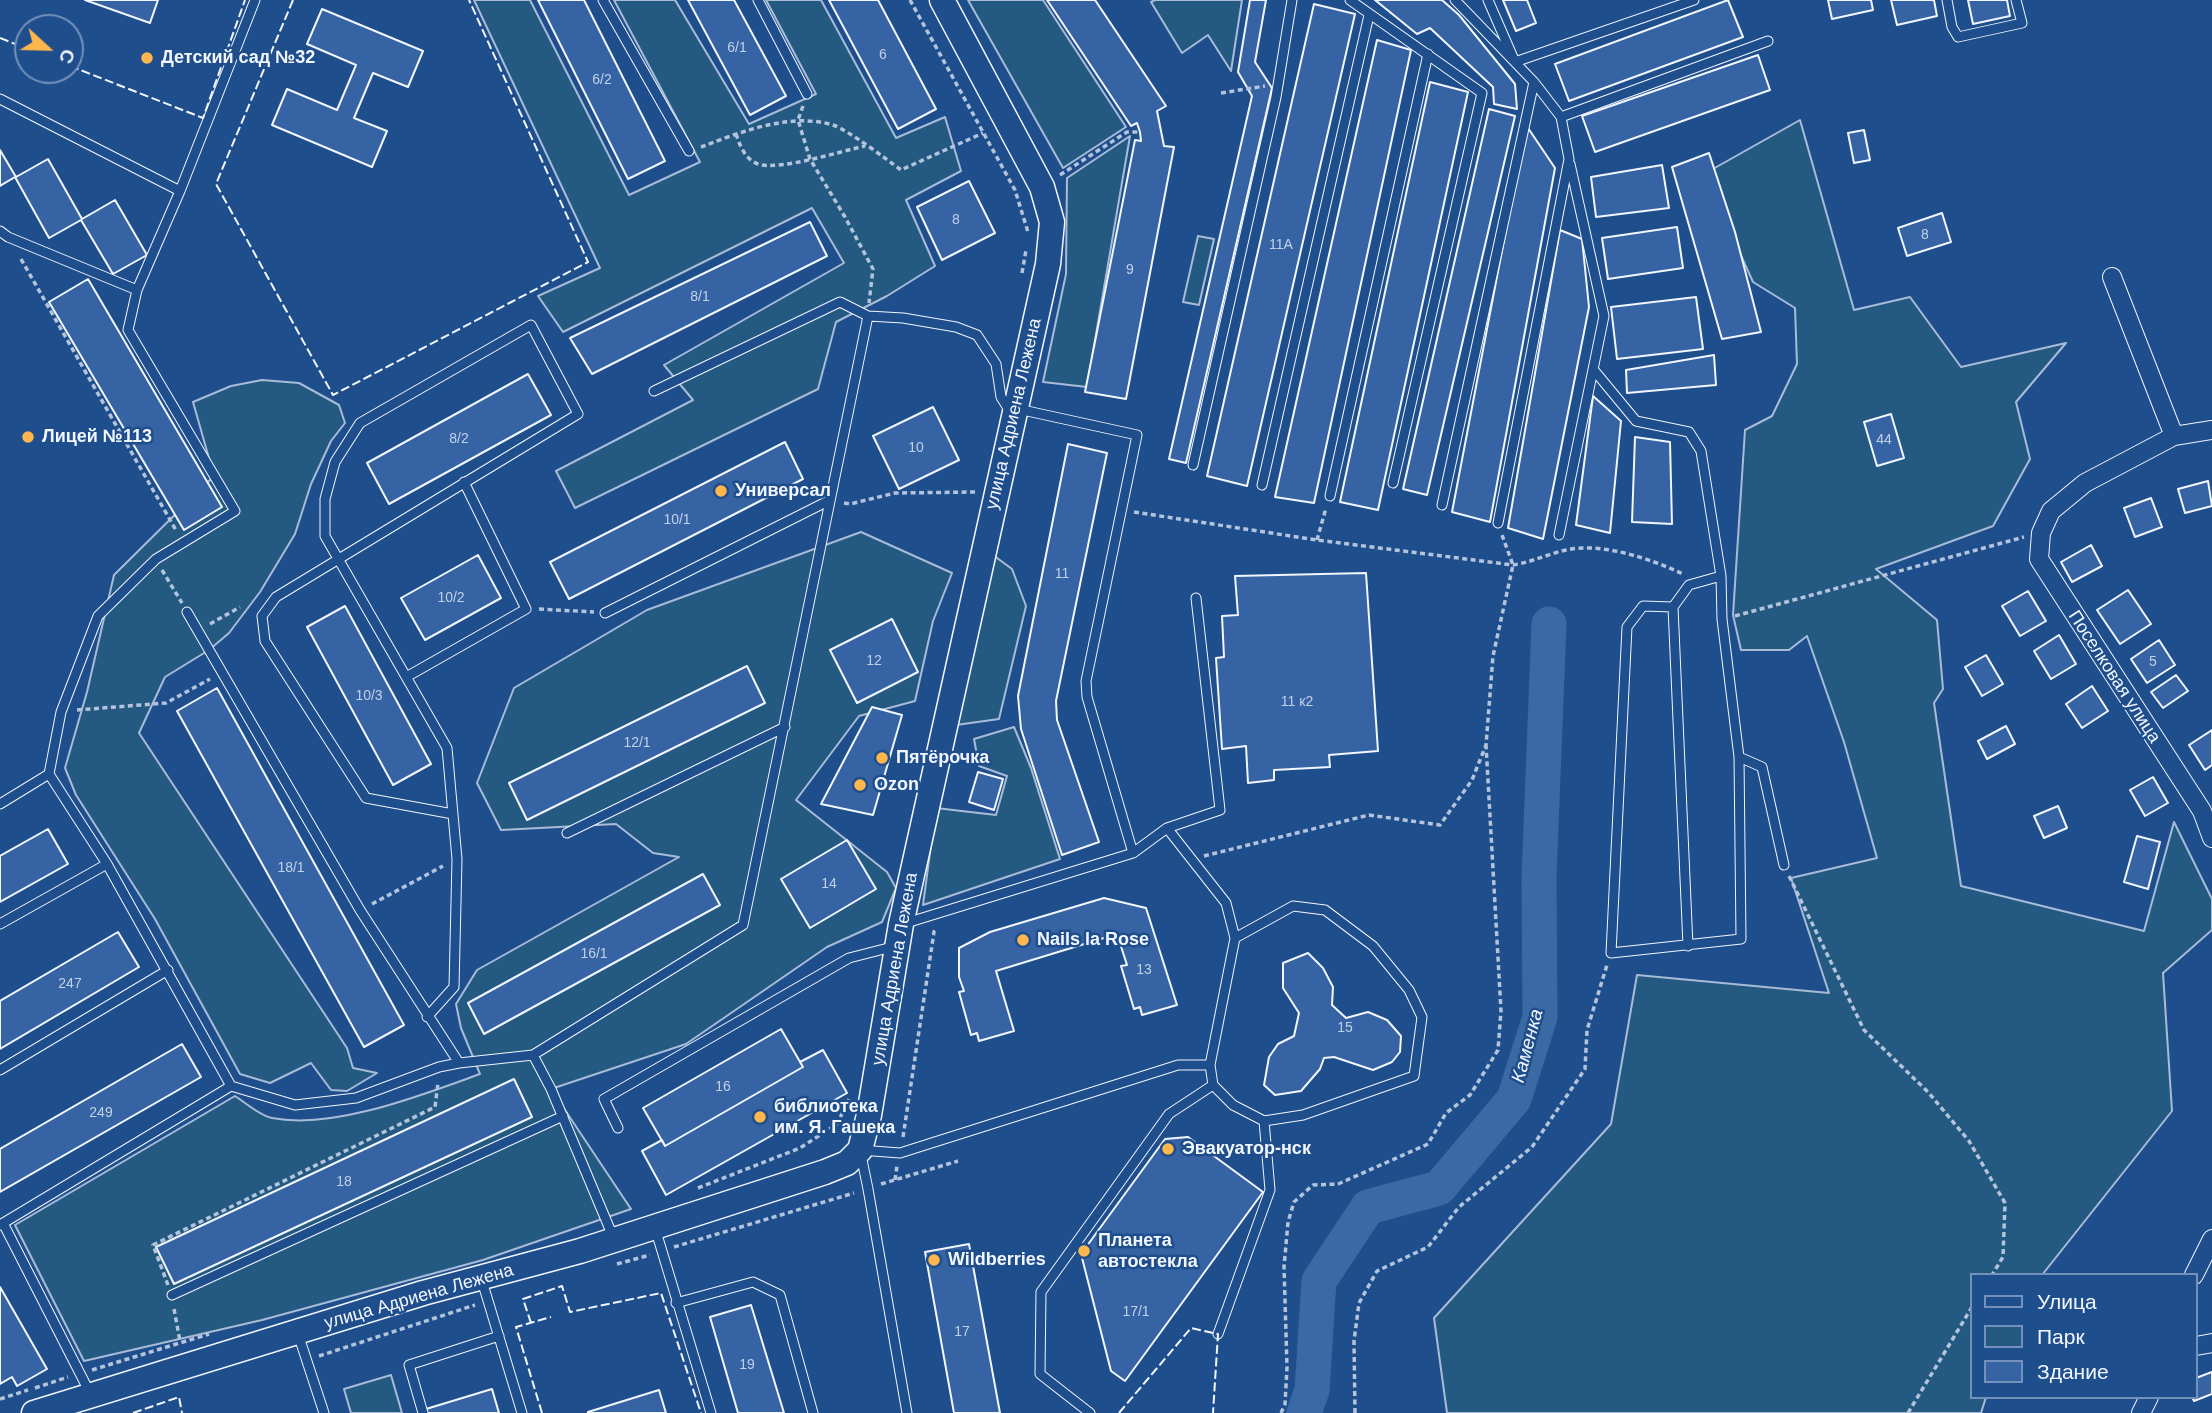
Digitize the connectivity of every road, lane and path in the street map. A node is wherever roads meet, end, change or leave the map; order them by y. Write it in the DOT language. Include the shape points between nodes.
graph roads {
  1 [pos="255,0"];
  2 [pos="603,0"];
  3 [pos="758,0"];
  4 [pos="909,0"];
  5 [pos="942,0"];
  6 [pos="1292,0"];
  7 [pos="1350,0"];
  8 [pos="1455,0"];
  9 [pos="1488,0"];
  10 [pos="1694,0"];
  11 [pos="1947,0"];
  12 [pos="2016,0"];
  13 [pos="1369,15"];
  14 [pos="1768,41"];
  15 [pos="1428,54"];
  16 [pos="1515,62"];
  17 [pos="1534,82"];
  18 [pos="1278,85"];
  19 [pos="1221,93"];
  20 [pos="807,94"];
  21 [pos="0,99"];
  22 [pos="1561,117"];
  23 [pos="798,120"];
  24 [pos="1140,132"];
  25 [pos="983,133"];
  26 [pos="736,134"];
  27 [pos="865,146"];
  28 [pos="689,151"];
  29 [pos="810,159"];
  30 [pos="1569,159"];
  31 [pos="1042,187"];
  32 [pos="180,191"];
  33 [pos="1028,233"];
  34 [pos="4,234"];
  35 [pos="1026,247"];
  36 [pos="1021,274"];
  37 [pos="2112,277"];
  38 [pos="137,290"];
  39 [pos="868,316"];
  40 [pos="1593,369"];
  41 [pos="654,391"];
  42 [pos="1015,413"];
  43 [pos="2212,430"];
  44 [pos="2174,436"];
  45 [pos="1193,465"];
  46 [pos="464,482"];
  47 [pos="1393,483"];
  48 [pos="1262,485"];
  49 [pos="977,492"];
  50 [pos="1330,496"];
  51 [pos="830,500"];
  52 [pos="1443,505"];
  53 [pos="1120,510"];
  54 [pos="1498,523"];
  55 [pos="2041,533"];
  56 [pos="1559,535"];
  57 [pos="1317,540"];
  58 [pos="183,543"];
  59 [pos="156,559"];
  60 [pos="336,559"];
  61 [pos="1513,565"];
  62 [pos="1721,576"];
  63 [pos="1689,585"];
  64 [pos="1196,598"];
  65 [pos="240,607"];
  66 [pos="1673,607"];
  67 [pos="526,609"];
  68 [pos="187,612"];
  69 [pos="605,613"];
  70 [pos="1723,619"];
  71 [pos="199,631"];
  72 [pos="221,673"];
  73 [pos="408,676"];
  74 [pos="61,712"];
  75 [pos="785,727"];
  76 [pos="1486,745"];
  77 [pos="1739,757"];
  78 [pos="49,774"];
  79 [pos="0,804"];
  80 [pos="453,814"];
  81 [pos="1167,828"];
  82 [pos="567,833"];
  83 [pos="2212,838"];
  84 [pos="1133,853"];
  85 [pos="457,859"];
  86 [pos="1191,859"];
  87 [pos="107,864"];
  88 [pos="1784,865"];
  89 [pos="360,910"];
  90 [pos="0,924"];
  91 [pos="926,931"];
  92 [pos="900,935"];
  93 [pos="1235,938"];
  94 [pos="1688,946"];
  95 [pos="1611,953"];
  96 [pos="167,970"];
  97 [pos="427,1017"];
  98 [pos="533,1055"];
  99 [pos="459,1063"];
  100 [pos="1210,1065"];
  101 [pos="439,1067"];
  102 [pos="0,1070"];
  103 [pos="1213,1085"];
  104 [pos="231,1086"];
  105 [pos="852,1092"];
  106 [pos="563,1116"];
  107 [pos="1264,1121"];
  108 [pos="618,1128"];
  109 [pos="902,1137"];
  110 [pos="860,1150"];
  111 [pos="958,1161"];
  112 [pos="897,1167"];
  113 [pos="895,1180"];
  114 [pos="881,1184"];
  115 [pos="686,1193"];
  116 [pos="2,1224"];
  117 [pos="654,1226"];
  118 [pos="2212,1239"];
  119 [pos="614,1240"];
  120 [pos="1993,1273"];
  121 [pos="2195,1273"];
  122 [pos="481,1278"];
  123 [pos="172,1295"];
  124 [pos="676,1303"];
  125 [pos="1970,1310"];
  126 [pos="298,1332"];
  127 [pos="1218,1334"];
  128 [pos="499,1336"];
  129 [pos="180,1341"];
  130 [pos="81,1401"];
  131 [pos="34,1413"];
  132 [pos="323,1413"];
  133 [pos="423,1413"];
  134 [pos="522,1413"];
  135 [pos="711,1413"];
  136 [pos="813,1413"];
  137 [pos="907,1413"];
  138 [pos="1090,1413"];
  139 [pos="1281,1413"];
  140 [pos="1355,1413"];
  141 [pos="1908,1413"];
  1 -- 32 [label="lane"];
  2 -- 28 [label="lane"];
  3 -- 20 [label="lane"];
  4 -- 25 [label="path"];
  5 -- 31 [label="street, улица Адриена Лежена"];
  6 -- 18 [label="lane"];
  7 -- 13 [label="lane"];
  8 -- 16 [label="lane"];
  9 -- 16 [label="lane"];
  10 -- 16 [label="lane"];
  11 -- 12 [label="lane" via="1958,37 2022,23"];
  13 -- 15 [label="lane"];
  13 -- 48 [label="lane"];
  14 -- 22 [label="lane"];
  15 -- 47 [label="lane" via="1482,93"];
  15 -- 50 [label="lane"];
  16 -- 17 [label="lane"];
  17 -- 22 [label="lane"];
  17 -- 52 [label="lane"];
  18 -- 19 [label="path"];
  18 -- 45 [label="lane"];
  21 -- 32 [label="lane"];
  22 -- 30 [label="lane"];
  23 -- 26 [label="path"];
  23 -- 27 [label="path" via="835,125"];
  23 -- 29 [label="path"];
  24 -- 31 [label="path" via="1127,132"];
  25 -- 27 [label="path" via="901,170"];
  25 -- 33 [label="path" via="1015,190"];
  26 -- 28 [label="path"];
  26 -- 29 [label="path" via="742,152 758,164"];
  27 -- 29 [label="path"];
  29 -- 39 [label="path" via="873,269"];
  30 -- 40 [label="lane" via="1604,316"];
  30 -- 54 [label="lane"];
  31 -- 42 [label="street, улица Адриена Лежена" via="1052,222 1048,264"];
  32 -- 38 [label="lane"];
  34 -- 38 [label="lane"];
  34 -- 58 [label="path"];
  35 -- 36 [label="path"];
  37 -- 44 [label="street"];
  38 -- 58 [label="lane" via="128,330 235,511"];
  39 -- 41 [label="lane" via="839,302"];
  39 -- 42 [label="lane" via="956,327 977,335 996,364 1001,397"];
  39 -- 51 [label="lane"];
  40 -- 56 [label="lane"];
  40 -- 62 [label="lane" via="1636,421 1689,432 1701,451"];
  42 -- 53 [label="lane" via="1138,435"];
  42 -- 92 [label="street, улица Адриена Лежена"];
  43 -- 44 [label="street"];
  44 -- 55 [label="street, Поселковая улица" via="2085,483 2051,511"];
  46 -- 60 [label="lane"];
  46 -- 60 [label="lane" via="578,414 531,325 360,423 335,462 324,499 325,536"];
  46 -- 67 [label="lane"];
  49 -- 51 [label="path" via="895,493 850,504"];
  50 -- 57 [label="path"];
  51 -- 69 [label="lane"];
  51 -- 75 [label="lane"];
  53 -- 57 [label="path"];
  53 -- 84 [label="lane" via="1086,681"];
  54 -- 61 [label="path"];
  55 -- 70 [label="path"];
  55 -- 83 [label="street, Поселковая улица" via="2039,559 2202,811"];
  57 -- 61 [label="path"];
  58 -- 59 [label="lane"];
  59 -- 68 [label="path"];
  59 -- 74 [label="lane" via="98,616"];
  60 -- 73 [label="lane"];
  60 -- 80 [label="lane" via="276,597 262,616 265,641 366,798"];
  61 -- 63 [label="path" via="1567,550 1600,549 1634,555 1683,573"];
  61 -- 76 [label="path" via="1493,656"];
  62 -- 63 [label="lane"];
  62 -- 70 [label="lane"];
  63 -- 66 [label="lane"];
  64 -- 81 [label="lane" via="1220,810"];
  65 -- 71 [label="path"];
  66 -- 94 [label="lane"];
  66 -- 95 [label="lane" via="1643,606 1627,627"];
  67 -- 69 [label="path"];
  67 -- 73 [label="lane"];
  68 -- 71 [label="lane"];
  70 -- 77 [label="lane"];
  71 -- 72 [label="lane"];
  72 -- 74 [label="path" via="166,703"];
  72 -- 89 [label="lane"];
  73 -- 80 [label="lane" via="447,748"];
  74 -- 78 [label="lane"];
  75 -- 82 [label="lane"];
  75 -- 98 [label="lane" via="743,925"];
  76 -- 86 [label="path" via="1472,780 1440,825 1368,815"];
  76 -- 139 [label="path" via="1501,1011 1498,1050 1470,1095 1446,1113 1428,1144 1338,1184 1313,1185 1294,1202 1284,1267 1287,1367"];
  77 -- 88 [label="lane" via="1762,767"];
  77 -- 94 [label="lane" via="1741,939"];
  78 -- 79 [label="lane"];
  78 -- 87 [label="lane"];
  80 -- 85 [label="lane"];
  81 -- 84 [label="lane"];
  81 -- 86 [label="lane"];
  84 -- 92 [label="lane"];
  85 -- 89 [label="path"];
  85 -- 97 [label="lane" via="454,987"];
  86 -- 93 [label="lane" via="1226,902"];
  87 -- 90 [label="lane"];
  87 -- 96 [label="lane"];
  88 -- 120 [label="path" via="1864,1030 1928,1092 1969,1141 2005,1203 2003,1257"];
  89 -- 97 [label="lane"];
  91 -- 109 [label="path" via="934,932"];
  92 -- 108 [label="lane" via="849,958 604,1099"];
  92 -- 110 [label="street, улица Адриена Лежена"];
  93 -- 100 [label="lane"];
  93 -- 107 [label="lane" via="1293,906 1325,910 1373,946 1409,990 1422,1017 1414,1076 1303,1115"];
  94 -- 95 [label="lane"];
  95 -- 140 [label="path" via="1587,1030 1585,1069 1532,1147 1459,1208 1428,1247 1377,1272 1359,1303 1354,1341"];
  96 -- 102 [label="lane"];
  96 -- 104 [label="lane"];
  97 -- 99 [label="lane"];
  98 -- 99 [label="lane"];
  98 -- 106 [label="lane"];
  99 -- 101 [label="lane"];
  100 -- 103 [label="lane"];
  100 -- 110 [label="lane" via="1178,1065 900,1153"];
  101 -- 104 [label="lane" via="356,1098 295,1105"];
  101 -- 123 [label="path" via="436,1107 153,1245"];
  103 -- 107 [label="lane" via="1233,1105"];
  103 -- 138 [label="lane" via="1169,1114 1041,1292 1040,1374"];
  104 -- 116 [label="lane"];
  105 -- 115 [label="path" via="837,1124 800,1148"];
  106 -- 119 [label="lane"];
  106 -- 123 [label="lane"];
  107 -- 127 [label="lane" via="1270,1190"];
  110 -- 117 [label="street, улица Адриена Лежена" via="847,1163 825,1172"];
  110 -- 137 [label="lane"];
  111 -- 113 [label="path"];
  112 -- 113 [label="path"];
  113 -- 114 [label="path"];
  116 -- 130 [label="lane"];
  117 -- 119 [label="street, улица Адриена Лежена"];
  117 -- 124 [label="lane"];
  118 -- 121 [label="street"];
  119 -- 122 [label="street, улица Адриена Лежена"];
  122 -- 126 [label="street, улица Адриена Лежена"];
  122 -- 128 [label="lane"];
  123 -- 129 [label="path"];
  124 -- 135 [label="lane"];
  124 -- 136 [label="lane" via="753,1282 780,1295"];
  125 -- 141 [label="path"];
  126 -- 130 [label="street, улица Адриена Лежена"];
  126 -- 132 [label="lane"];
  128 -- 133 [label="lane" via="409,1366"];
  128 -- 134 [label="lane"];
  130 -- 131 [label="street, улица Адриена Лежена"];
}
